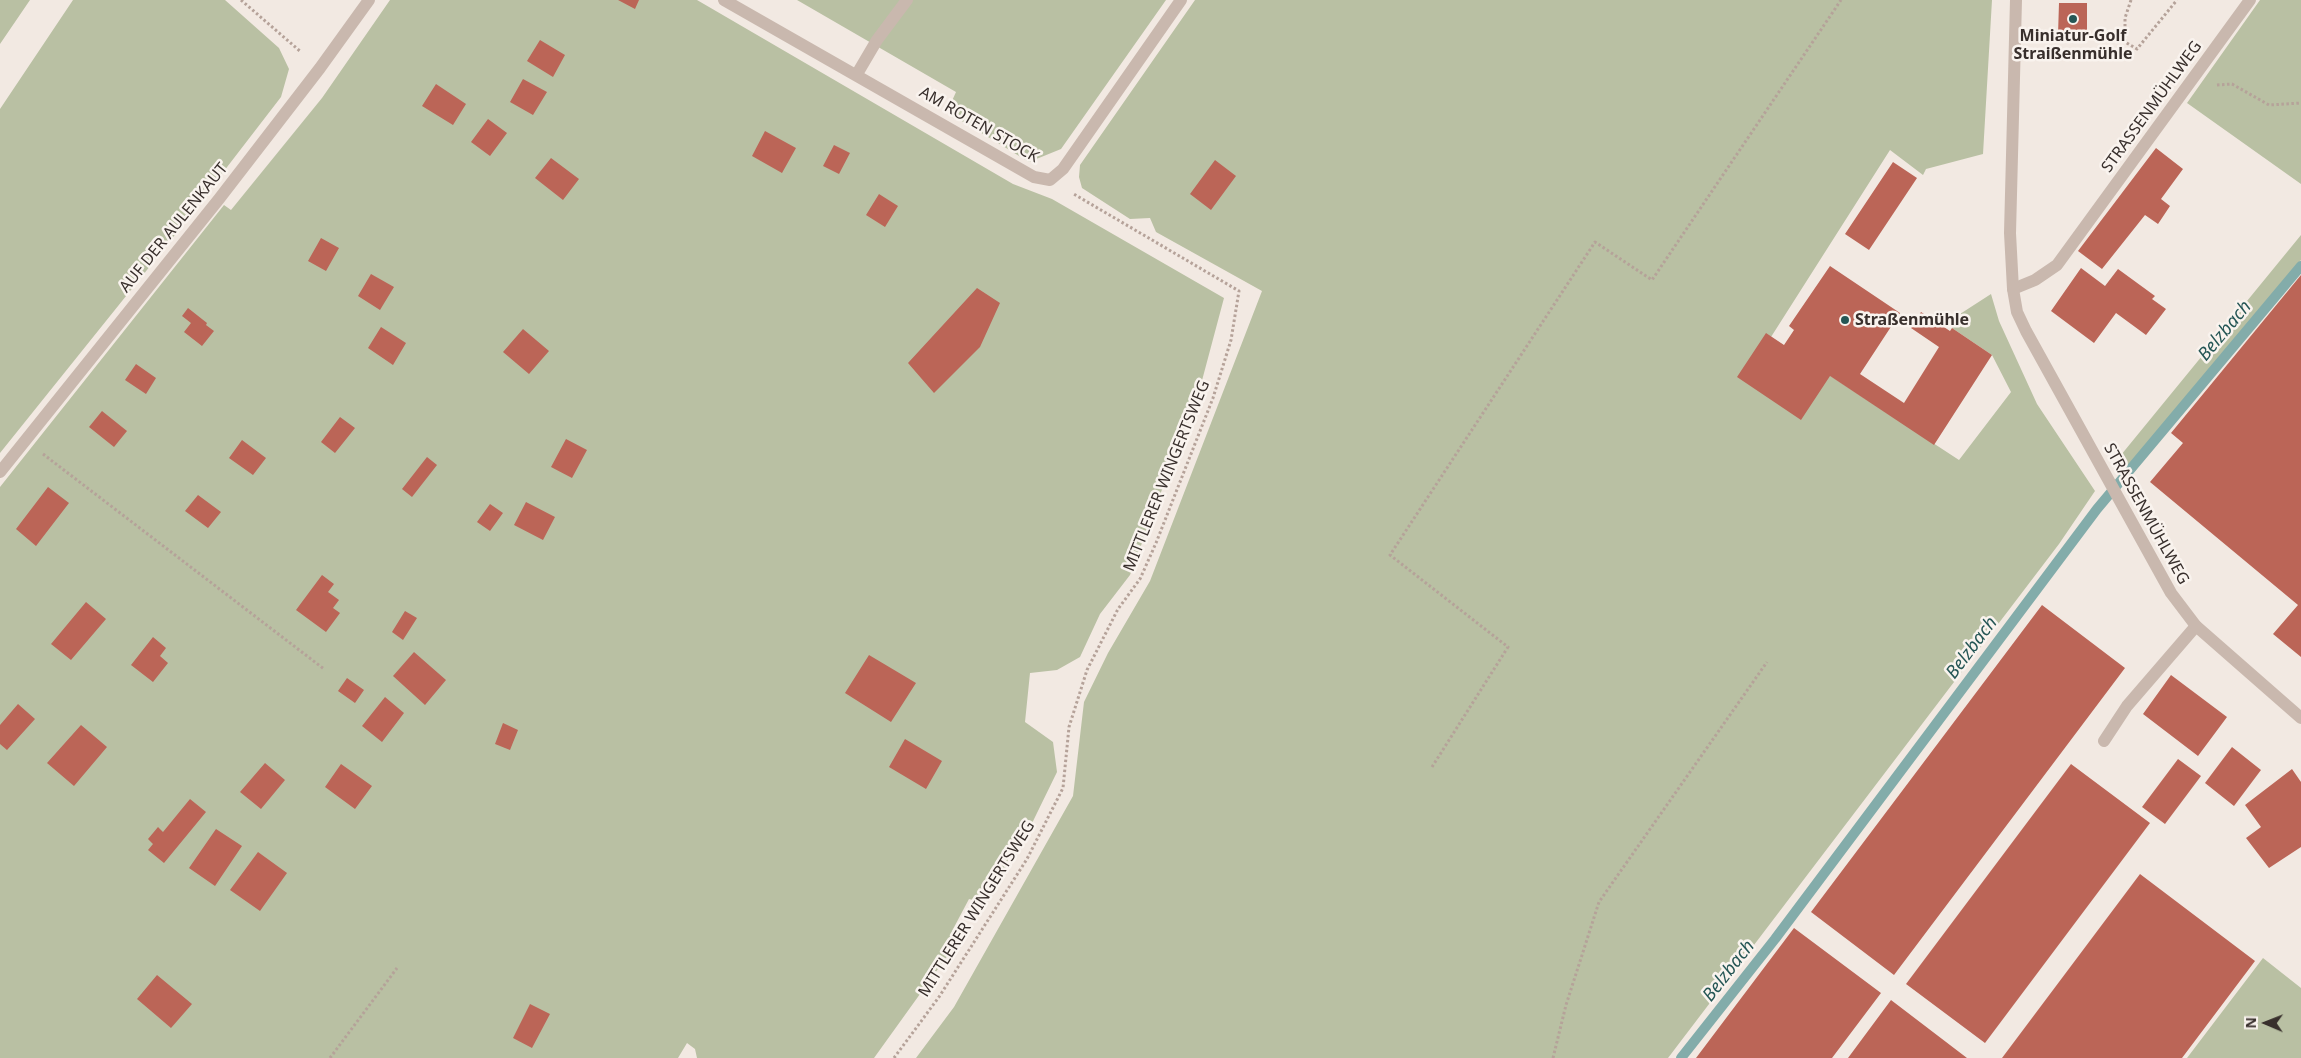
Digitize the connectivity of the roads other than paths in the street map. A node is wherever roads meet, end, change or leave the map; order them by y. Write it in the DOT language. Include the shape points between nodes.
graph roads {
  1 [pos="369,0"];
  2 [pos="724,0"];
  3 [pos="907,0"];
  4 [pos="1181,0"];
  5 [pos="2016,0"];
  6 [pos="2250,0"];
  7 [pos="857,74"];
  8 [pos="2013,289"];
  9 [pos="0,472"];
  10 [pos="2196,626"];
  11 [pos="2301,718"];
  12 [pos="2104,741"];
  1 -- 9 [label="street, AUF DER AULENKAUT" via="219,199"];
  2 -- 7 [label="street, AM ROTEN STOCK"];
  3 -- 7 [label="street"];
  4 -- 7 [label="street, AM ROTEN STOCK" via="1063,169 1050,180 1034,177"];
  5 -- 8 [label="street, STRASSENMÜHLWEG" via="2010,233"];
  6 -- 8 [label="street, STRASSENMÜHLWEG" via="2057,264 2035,280"];
  8 -- 10 [label="street, STRASSENMÜHLWEG" via="2017,312 2026,331 2171,593"];
  10 -- 11 [label="street, STRASSENMÜHLWEG"];
  10 -- 12 [label="street" via="2127,706"];
}
